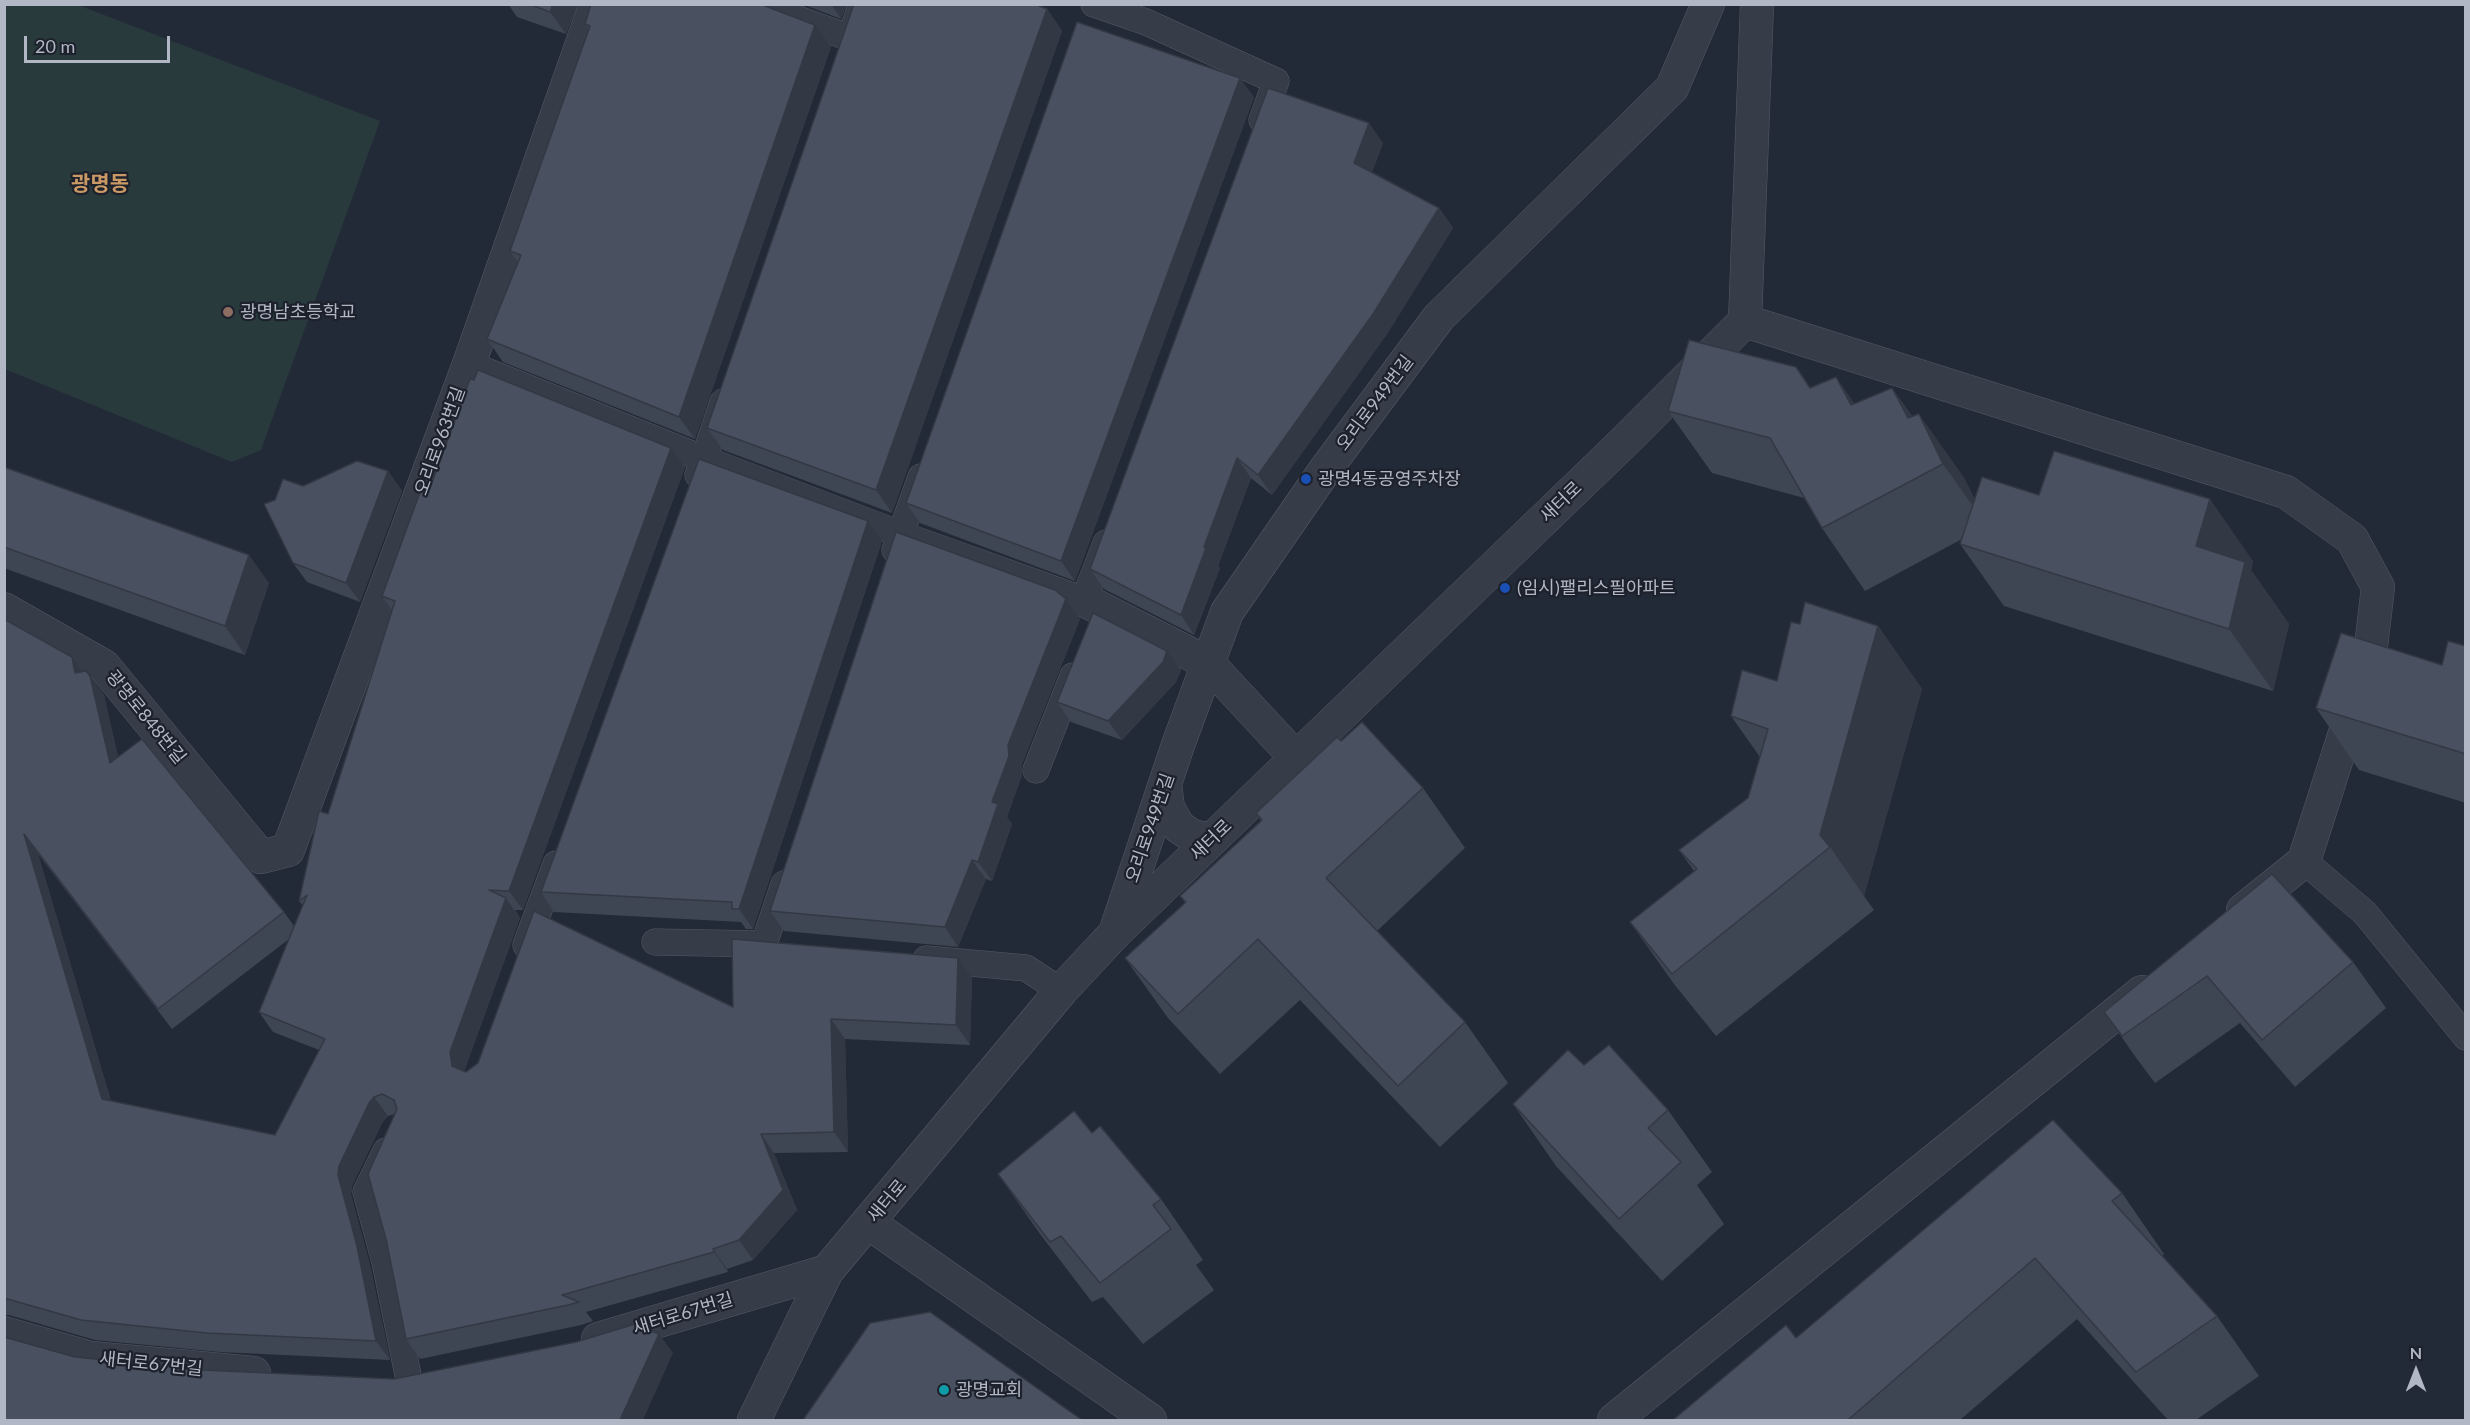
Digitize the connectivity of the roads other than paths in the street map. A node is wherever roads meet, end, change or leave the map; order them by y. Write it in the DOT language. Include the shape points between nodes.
graph roads {
  1 [pos="596,4"];
  2 [pos="758,4"];
  3 [pos="862,4"];
  4 [pos="1094,4"];
  5 [pos="1708,4"];
  6 [pos="1757,4"];
  7 [pos="1252,147"];
  8 [pos="1745,321"];
  9 [pos="469,364"];
  10 [pos="731,381"];
  11 [pos="928,455"];
  12 [pos="704,459"];
  13 [pos="691,492"];
  14 [pos="1113,523"];
  15 [pos="900,534"];
  16 [pos="889,568"];
  17 [pos="4,609"];
  18 [pos="1090,623"];
  19 [pos="1208,663"];
  20 [pos="1296,758"];
  21 [pos="1036,770"];
  22 [pos="1165,784"];
  23 [pos="1211,840"];
  24 [pos="564,841"];
  25 [pos="261,857"];
  26 [pos="2304,861"];
  27 [pos="791,864"];
  28 [pos="2221,928"];
  29 [pos="1115,933"];
  30 [pos="655,942"];
  31 [pos="907,957"];
  32 [pos="519,965"];
  33 [pos="2166,973"];
  34 [pos="1061,991"];
  35 [pos="2466,1037"];
  36 [pos="396,1129"];
  37 [pos="869,1223"];
  38 [pos="827,1271"];
  39 [pos="4,1333"];
  40 [pos="563,1348"];
  41 [pos="442,1373"];
  42 [pos="278,1374"];
  43 [pos="373,1378"];
  44 [pos="409,1380"];
  45 [pos="754,1420"];
  46 [pos="1150,1420"];
  47 [pos="1614,1420"];
  1 -- 9 [label="street, 오리로963번길"];
  2 -- 3 [label="lane" via="846,49"];
  4 -- 7 [label="lane" via="1146,22 1276,81"];
  5 -- 19 [label="street, 오리로949번길" via="1672,88 1439,317 1325,470 1227,612"];
  6 -- 8 [label="street"];
  8 -- 20 [label="street, 새터로"];
  8 -- 26 [label="street" via="2286,492 2352,539 2378,587 2370,655"];
  9 -- 12 [label="lane"];
  9 -- 25 [label="street, 오리로963번길" via="288,850"];
  10 -- 12 [label="lane"];
  11 -- 15 [label="lane"];
  12 -- 13 [label="lane"];
  12 -- 15 [label="lane"];
  14 -- 18 [label="lane"];
  15 -- 16 [label="lane"];
  15 -- 18 [label="lane"];
  17 -- 25 [label="street, 광명로848번길" via="104,666"];
  18 -- 19 [label="street"];
  18 -- 21 [label="lane"];
  19 -- 20 [label="street"];
  19 -- 22 [label="street, 오리로949번길"];
  20 -- 23 [label="street, 새터로"];
  22 -- 23 [label="street" via="1168,808 1179,827 1192,836"];
  22 -- 29 [label="street, 오리로949번길"];
  23 -- 29 [label="street, 새터로"];
  24 -- 32 [label="lane"];
  26 -- 28 [label="street"];
  26 -- 35 [label="lane" via="2365,913"];
  27 -- 30 [label="lane" via="776,945"];
  29 -- 34 [label="street, 새터로"];
  31 -- 34 [label="lane" via="1026,968"];
  33 -- 47 [label="street"];
  34 -- 37 [label="street, 새터로"];
  36 -- 44 [label="lane" via="366,1191"];
  37 -- 38 [label="street, 새터로"];
  37 -- 46 [label="street"];
  38 -- 40 [label="street, 새터로67번길"];
  38 -- 45 [label="street, 새터로"];
  39 -- 42 [label="street, 새터로67번길" via="91,1358"];
  41 -- 44 [label="street"];
  43 -- 44 [label="street"];
}
